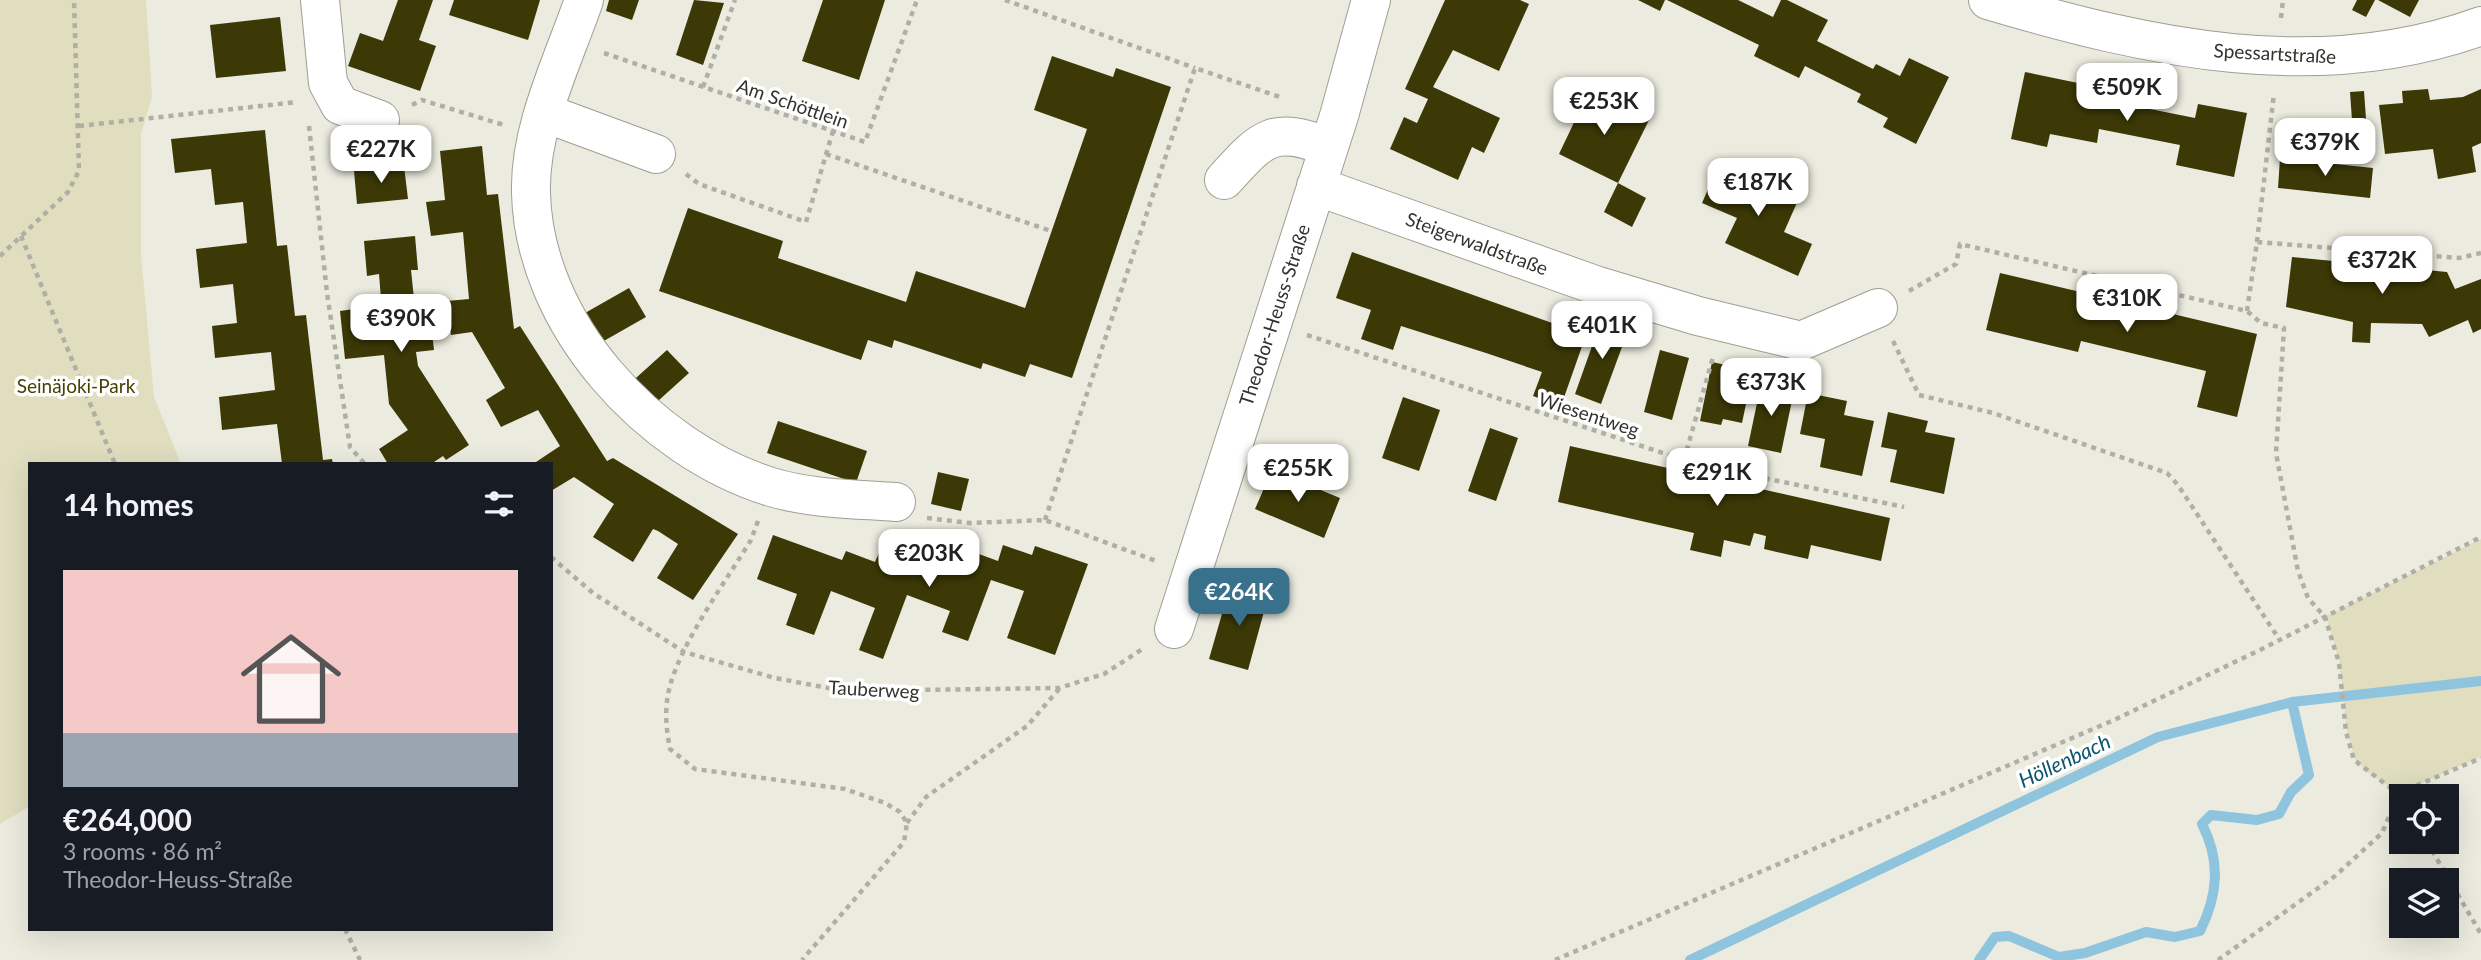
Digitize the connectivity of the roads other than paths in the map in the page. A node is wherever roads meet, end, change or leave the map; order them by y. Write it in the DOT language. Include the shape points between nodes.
graph roads {
  1 [pos="320,0"];
  2 [pos="584,0"];
  3 [pos="1370,0"];
  4 [pos="1988,0"];
  5 [pos="2481,26"];
  6 [pos="545,113"];
  7 [pos="380,121"];
  8 [pos="1334,132"];
  9 [pos="656,154"];
  10 [pos="1224,180"];
  11 [pos="1316,186"];
  12 [pos="1878,308"];
  13 [pos="896,502"];
  14 [pos="1174,629"];
  1 -- 7 [label="street" via="328,83 323,103"];
  2 -- 6 [label="street"];
  3 -- 8 [label="street, Theodor-Heuss-Straße"];
  4 -- 5 [label="street, Spessartstraße" via="2073,26 2153,42 2278,57 2392,51 2435,43"];
  6 -- 9 [label="street"];
  6 -- 13 [label="street" via="534,149 535,238 562,309 579,341 612,384 663,429 724,467 770,487 814,497"];
  8 -- 10 [label="street" via="1258,143"];
  8 -- 11 [label="street, Theodor-Heuss-Straße"];
  11 -- 12 [label="street, Steigerwaldstraße" via="1598,286 1801,341"];
  11 -- 14 [label="street, Theodor-Heuss-Straße"];
}
